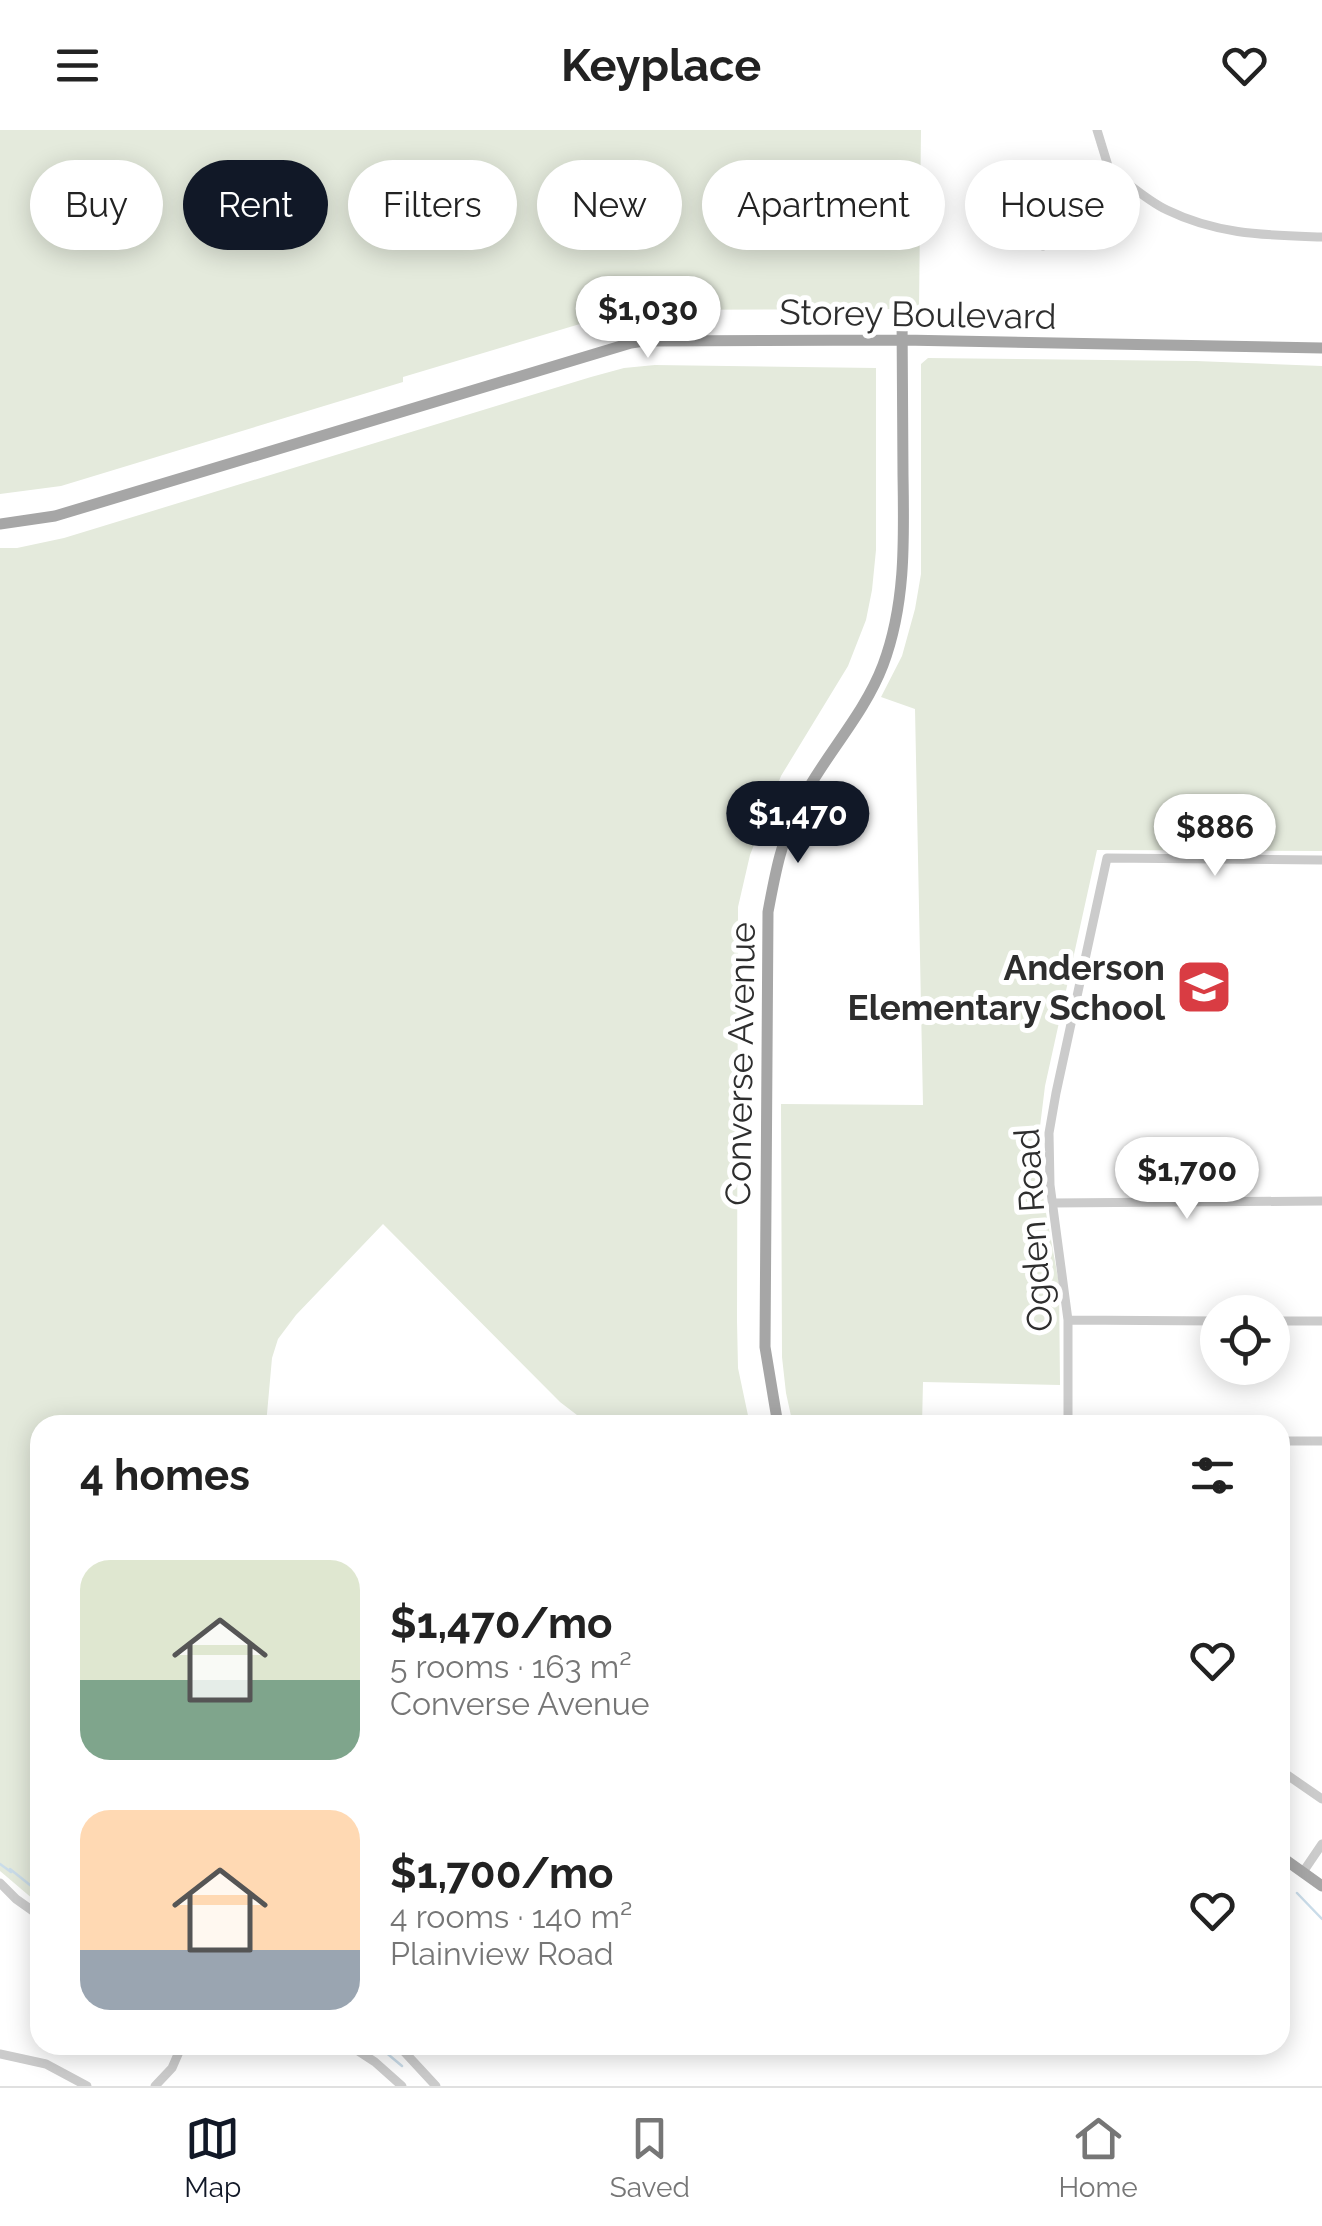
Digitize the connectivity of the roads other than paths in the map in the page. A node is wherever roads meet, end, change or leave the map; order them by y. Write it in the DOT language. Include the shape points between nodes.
graph roads {
  1 [pos="1097,130"];
  2 [pos="1106,160"];
  3 [pos="1140,192"];
  4 [pos="1322,237"];
  5 [pos="902,314"];
  6 [pos="903,340"];
  7 [pos="1322,348"];
  8 [pos="0,524"];
  9 [pos="1322,860"];
  10 [pos="1322,1201"];
  11 [pos="1052,1203"];
  12 [pos="1068,1320"];
  13 [pos="1200,1321"];
  14 [pos="1290,1321"];
  15 [pos="1322,1321"];
  16 [pos="776,1415"];
  17 [pos="1068,1415"];
  18 [pos="1290,1441"];
  19 [pos="1322,1441"];
  20 [pos="1290,1777"];
  21 [pos="1322,1798"];
  22 [pos="1322,1844"];
  23 [pos="1290,1863"];
  24 [pos="1303,1872"];
  25 [pos="0,1883"];
  26 [pos="1322,1886"];
  27 [pos="30,1908"];
  28 [pos="0,2054"];
  29 [pos="178,2055"];
  30 [pos="364,2055"];
  31 [pos="407,2055"];
  32 [pos="87,2086"];
  33 [pos="155,2086"];
  34 [pos="402,2086"];
  35 [pos="436,2086"];
  1 -- 2 [label="street"];
  3 -- 4 [label="street" via="1213,229"];
  5 -- 6 [label="main road, Converse Avenue"];
  6 -- 7 [label="main road, Storey Boulevard"];
  6 -- 8 [label="main road, Storey Boulevard" via="631,342 55,516"];
  6 -- 16 [label="main road, Converse Avenue" via="904,540 894,630 866,700 800,802 768,912 765,1348"];
  9 -- 11 [label="street, Ogden Road" via="1108,858 1052,1111"];
  10 -- 11 [label="street"];
  11 -- 12 [label="street, Ogden Road"];
  12 -- 13 [label="street"];
  12 -- 17 [label="street, Ogden Road"];
  14 -- 15 [label="street"];
  18 -- 19 [label="street"];
  20 -- 21 [label="street"];
  22 -- 24 [label="street"];
  23 -- 24 [label="main road"];
  24 -- 26 [label="main road"];
  25 -- 27 [label="street"];
  28 -- 32 [label="street" via="46,2064"];
  29 -- 33 [label="street"];
  30 -- 34 [label="street"];
  31 -- 35 [label="street"];
}
